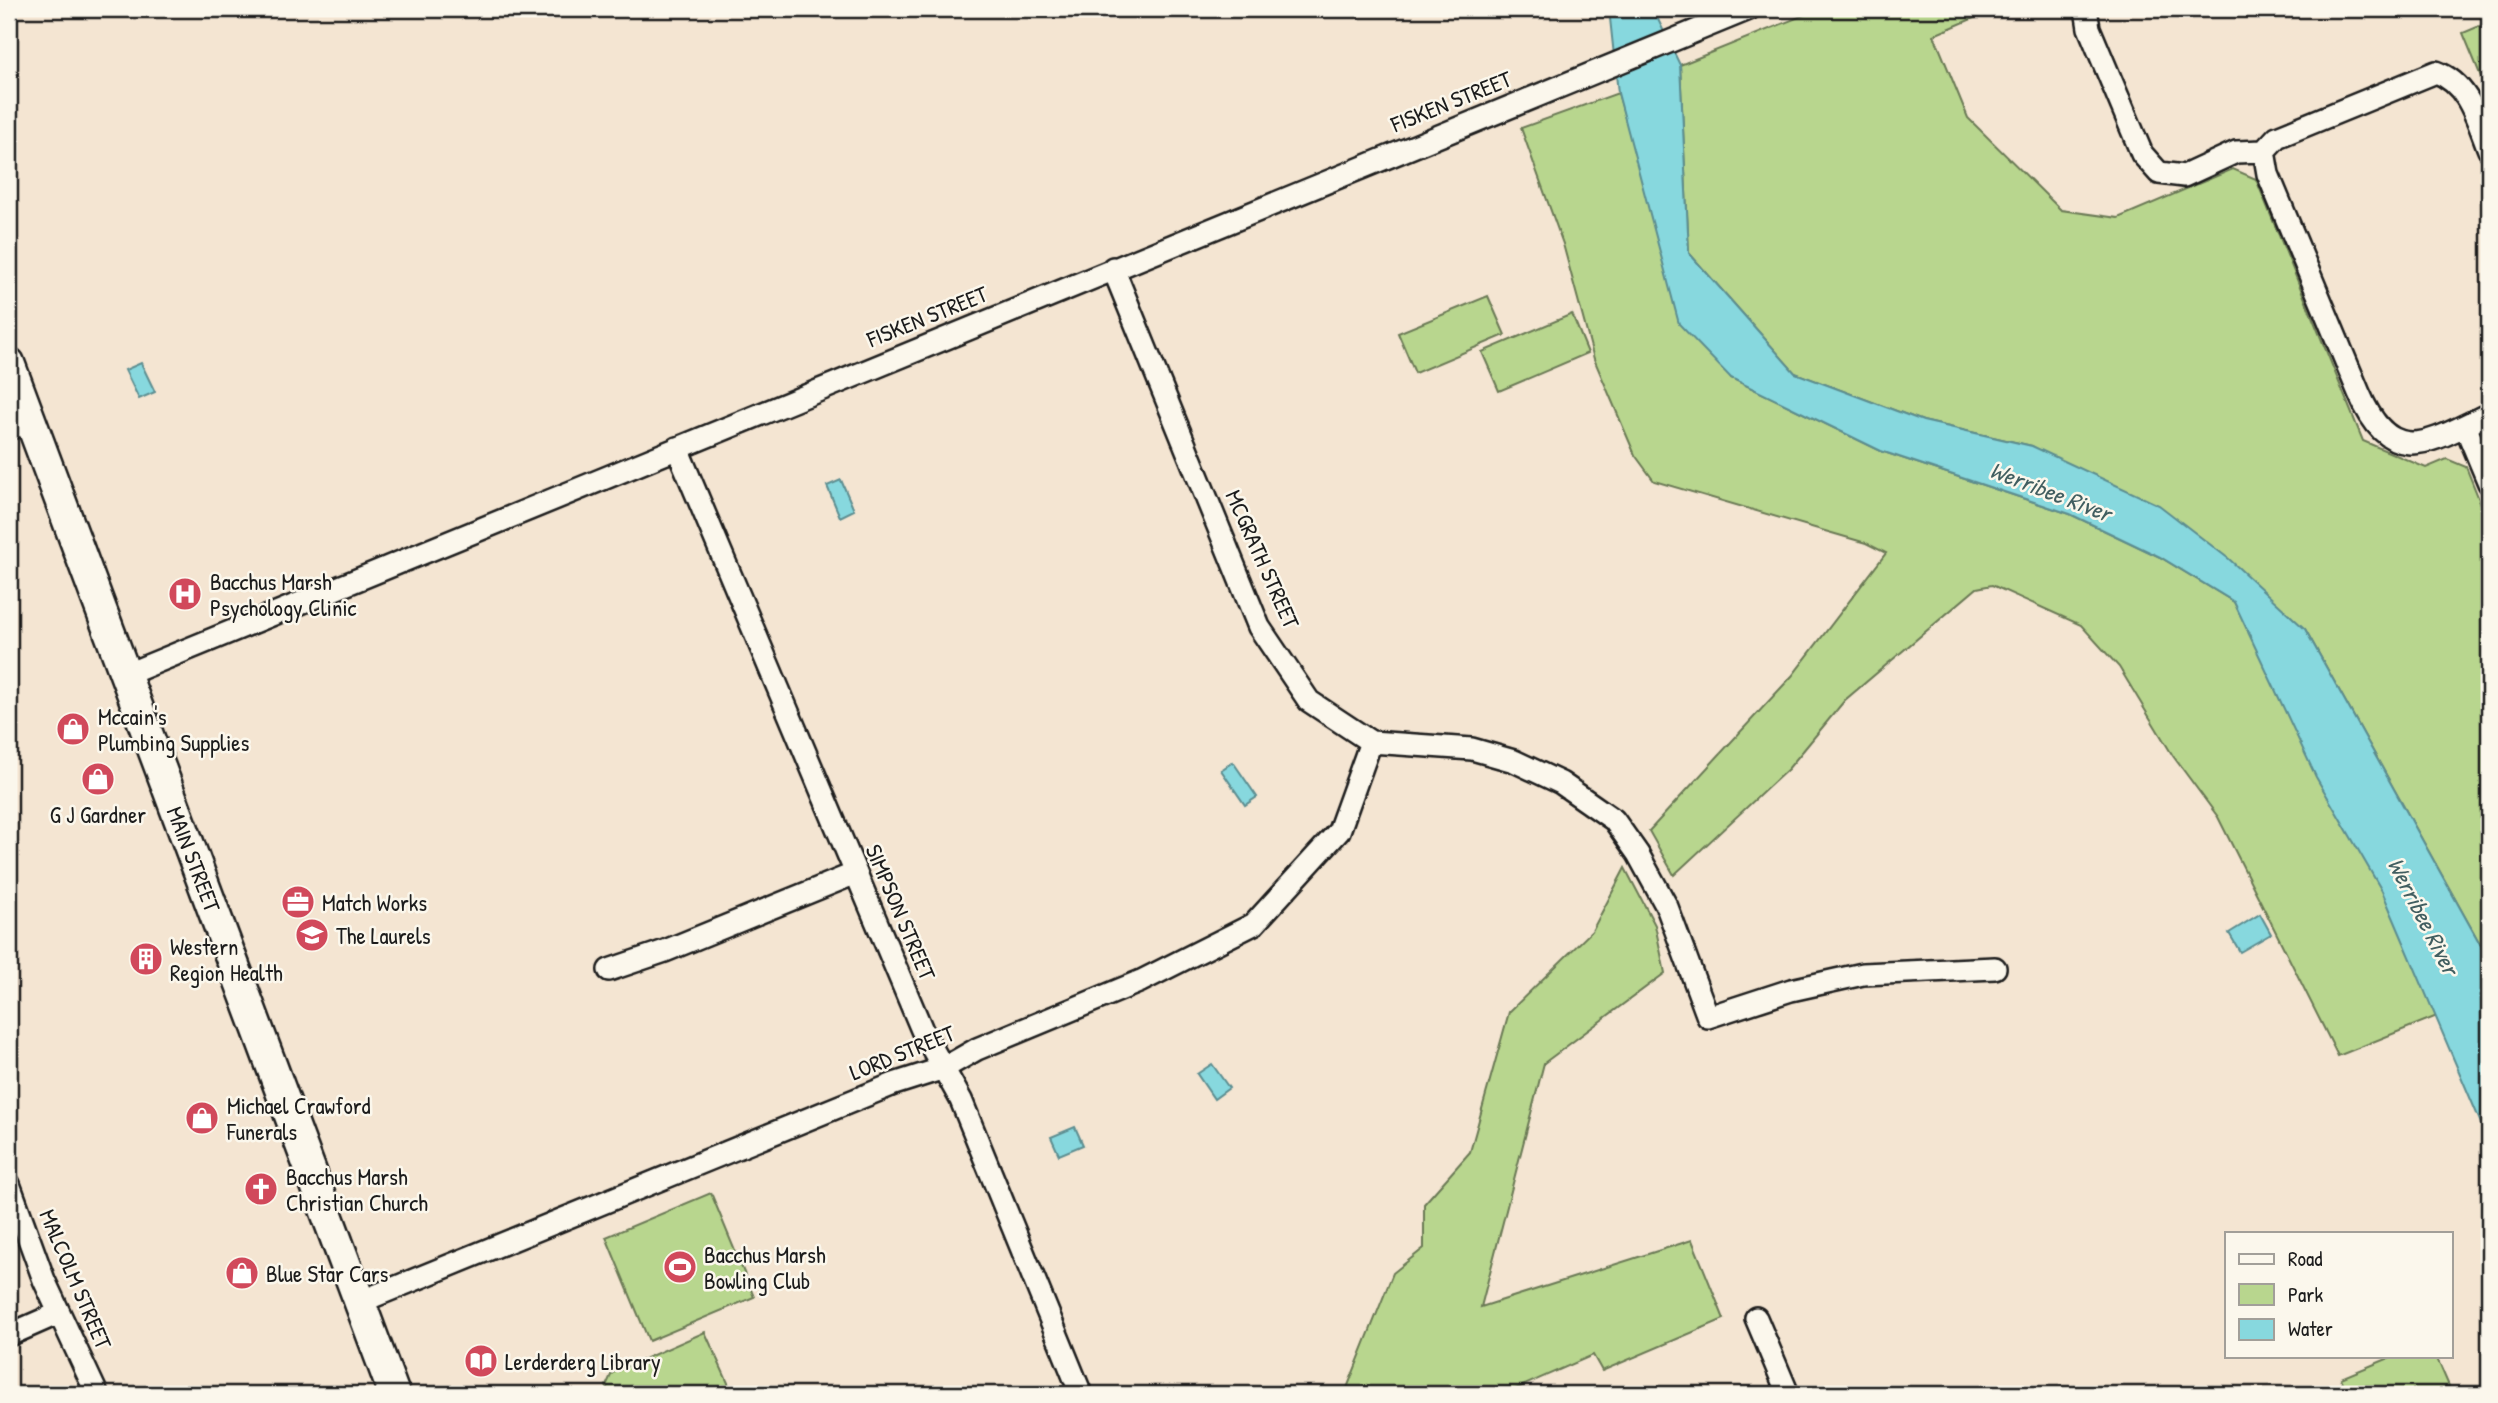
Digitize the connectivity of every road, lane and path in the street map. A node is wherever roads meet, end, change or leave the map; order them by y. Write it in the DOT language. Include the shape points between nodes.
graph roads {
  1 [pos="1749,9"];
  2 [pos="2086,9"];
  3 [pos="2489,150"];
  4 [pos="2264,151"];
  5 [pos="1113,268"];
  6 [pos="9,363"];
  7 [pos="2489,414"];
  8 [pos="19,425"];
  9 [pos="2466,428"];
  10 [pos="677,448"];
  11 [pos="2489,482"];
  12 [pos="125,675"];
  13 [pos="1370,742"];
  14 [pos="856,873"];
  15 [pos="1995,968"];
  16 [pos="609,970"];
  17 [pos="944,1068"];
  18 [pos="9,1184"];
  19 [pos="360,1301"];
  20 [pos="59,1313"];
  21 [pos="1756,1318"];
  22 [pos="9,1335"];
  23 [pos="97,1394"];
  24 [pos="394,1394"];
  25 [pos="1081,1394"];
  26 [pos="1788,1394"];
  1 -- 5 [label="street, FISKEN STREET"];
  2 -- 4 [label="street" via="2089,28 2142,154 2159,173 2184,176 2236,152"];
  3 -- 4 [label="street" via="2467,97 2451,78 2436,72 2277,137"];
  4 -- 9 [label="street" via="2268,174 2367,412 2381,430 2401,443 2429,442"];
  5 -- 10 [label="street, FISKEN STREET"];
  5 -- 13 [label="street, MCGRATH STREET" via="1259,627 1308,701"];
  6 -- 8 [label="main road, MAIN STREET"];
  7 -- 9 [label="street"];
  8 -- 12 [label="main road, MAIN STREET"];
  9 -- 11 [label="street"];
  10 -- 12 [label="street, FISKEN STREET"];
  10 -- 14 [label="street, SIMPSON STREET"];
  12 -- 19 [label="main road, MAIN STREET"];
  13 -- 15 [label="street, MCGRATH STREET" via="1472,749 1514,761 1561,783 1614,820 1667,907 1708,1017 1791,990 1863,974"];
  13 -- 17 [label="street, LORD STREET" via="1339,831 1254,924 1141,981 977,1049"];
  14 -- 16 [label="street"];
  14 -- 17 [label="street, SIMPSON STREET" via="922,1030"];
  17 -- 19 [label="street, LORD STREET" via="894,1084"];
  17 -- 25 [label="street, SIMPSON STREET"];
  18 -- 20 [label="street, MALCOLM STREET"];
  19 -- 24 [label="main road, MAIN STREET"];
  20 -- 22 [label="street"];
  20 -- 23 [label="street, MALCOLM STREET"];
  21 -- 26 [label="street"];
}
